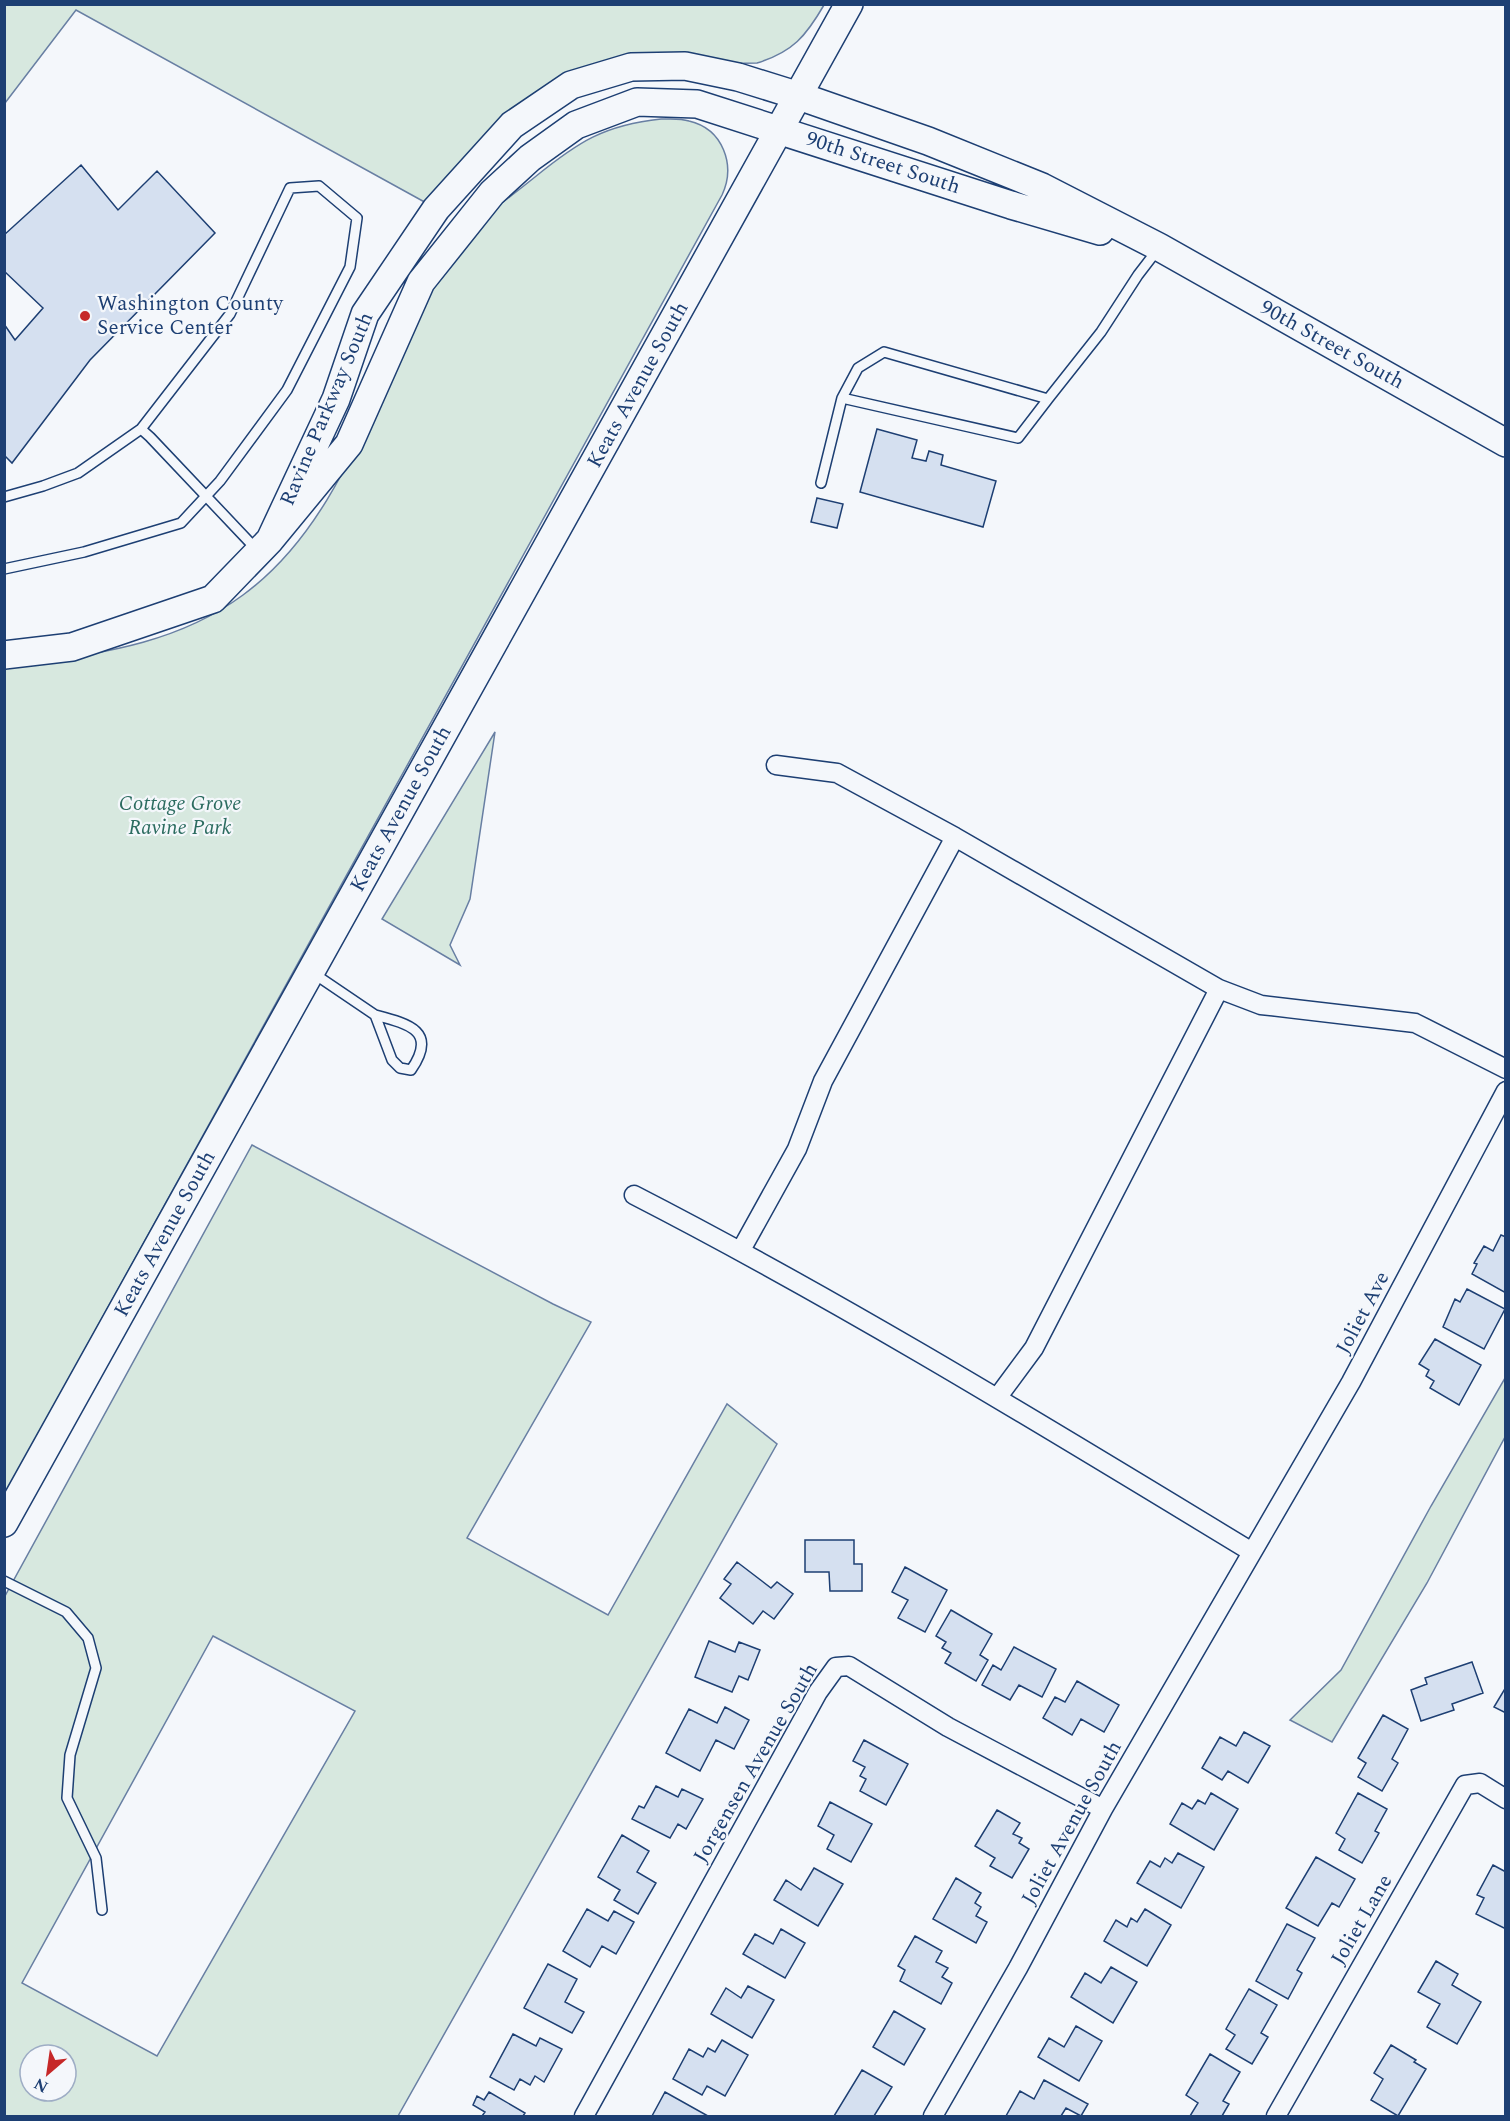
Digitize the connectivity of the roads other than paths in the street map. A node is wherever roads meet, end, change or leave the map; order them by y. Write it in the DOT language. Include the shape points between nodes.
graph roads {
  1 [pos="849,4"];
  2 [pos="799,96"];
  3 [pos="780,130"];
  4 [pos="1159,247"];
  5 [pos="842,399"];
  6 [pos="1048,399"];
  7 [pos="141,429"];
  8 [pos="1506,443"];
  9 [pos="820,483"];
  10 [pos="206,496"];
  11 [pos="4,497"];
  12 [pos="264,546"];
  13 [pos="4,568"];
  14 [pos="4,655"];
  15 [pos="776,765"];
  16 [pos="955,837"];
  17 [pos="311,972"];
  18 [pos="1219,989"];
  19 [pos="375,1015"];
  20 [pos="1506,1069"];
  21 [pos="1506,1091"];
  22 [pos="634,1195"];
  23 [pos="741,1250"];
  24 [pos="997,1398"];
  25 [pos="4,1523"];
  26 [pos="1252,1552"];
  27 [pos="4,1581"];
  28 [pos="1506,1799"];
  29 [pos="1102,1809"];
  30 [pos="102,1910"];
  31 [pos="584,2116"];
  32 [pos="933,2116"];
  33 [pos="1276,2116"];
  1 -- 2 [label="street, Keats Avenue South"];
  2 -- 3 [label="street, Keats Avenue South"];
  2 -- 4 [label="street, 90th Street South" via="928,141 1042,188"];
  2 -- 12 [label="street, Ravine Parkway South" via="685,66 631,67 570,85 512,125 436,209 365,314 336,399"];
  3 -- 4 [label="street, 90th Street South" via="1011,205"];
  3 -- 12 [label="street, Ravine Parkway South" via="698,104 637,102 576,124 530,158 492,193 420,282 349,444"];
  3 -- 17 [label="street, Keats Avenue South"];
  4 -- 6 [label="lane" via="1101,332"];
  4 -- 8 [label="street, 90th Street South"];
  5 -- 6 [label="lane" via="1018,438"];
  5 -- 6 [label="lane" via="858,368 884,352"];
  5 -- 9 [label="lane"];
  7 -- 10 [label="lane"];
  7 -- 10 [label="lane" via="230,314 290,188 319,186 357,218 350,267 286,390"];
  7 -- 11 [label="lane" via="78,473"];
  10 -- 12 [label="lane"];
  10 -- 13 [label="lane" via="181,523 84,552"];
  12 -- 14 [label="street, Ravine Parkway South" via="213,599 72,647"];
  15 -- 16 [label="street" via="837,773"];
  16 -- 18 [label="street"];
  16 -- 23 [label="street" via="823,1081 797,1149"];
  17 -- 19 [label="lane"];
  17 -- 25 [label="street, Keats Avenue South"];
  18 -- 20 [label="street" via="1261,1005 1415,1023"];
  18 -- 24 [label="street" via="1034,1348"];
  19 -- 19 [label="lane" via="407,1023 419,1033 423,1043 420,1057 411,1070 400,1068 393,1060"];
  21 -- 26 [label="street, Joliet Ave" via="1351,1382"];
  22 -- 23 [label="street"];
  23 -- 24 [label="street"];
  24 -- 26 [label="street"];
  26 -- 29 [label="street, Joliet Avenue South"];
  27 -- 30 [label="lane" via="66,1612 88,1638 96,1668 70,1755 68,1798 96,1858"];
  28 -- 33 [label="street, Joliet Lane" via="1480,1783 1465,1785"];
  29 -- 31 [label="street, Jorgensen Avenue South" via="948,1727 849,1666 836,1668 818,1692"];
  29 -- 32 [label="street, Joliet Avenue South" via="1018,1968"];
}
